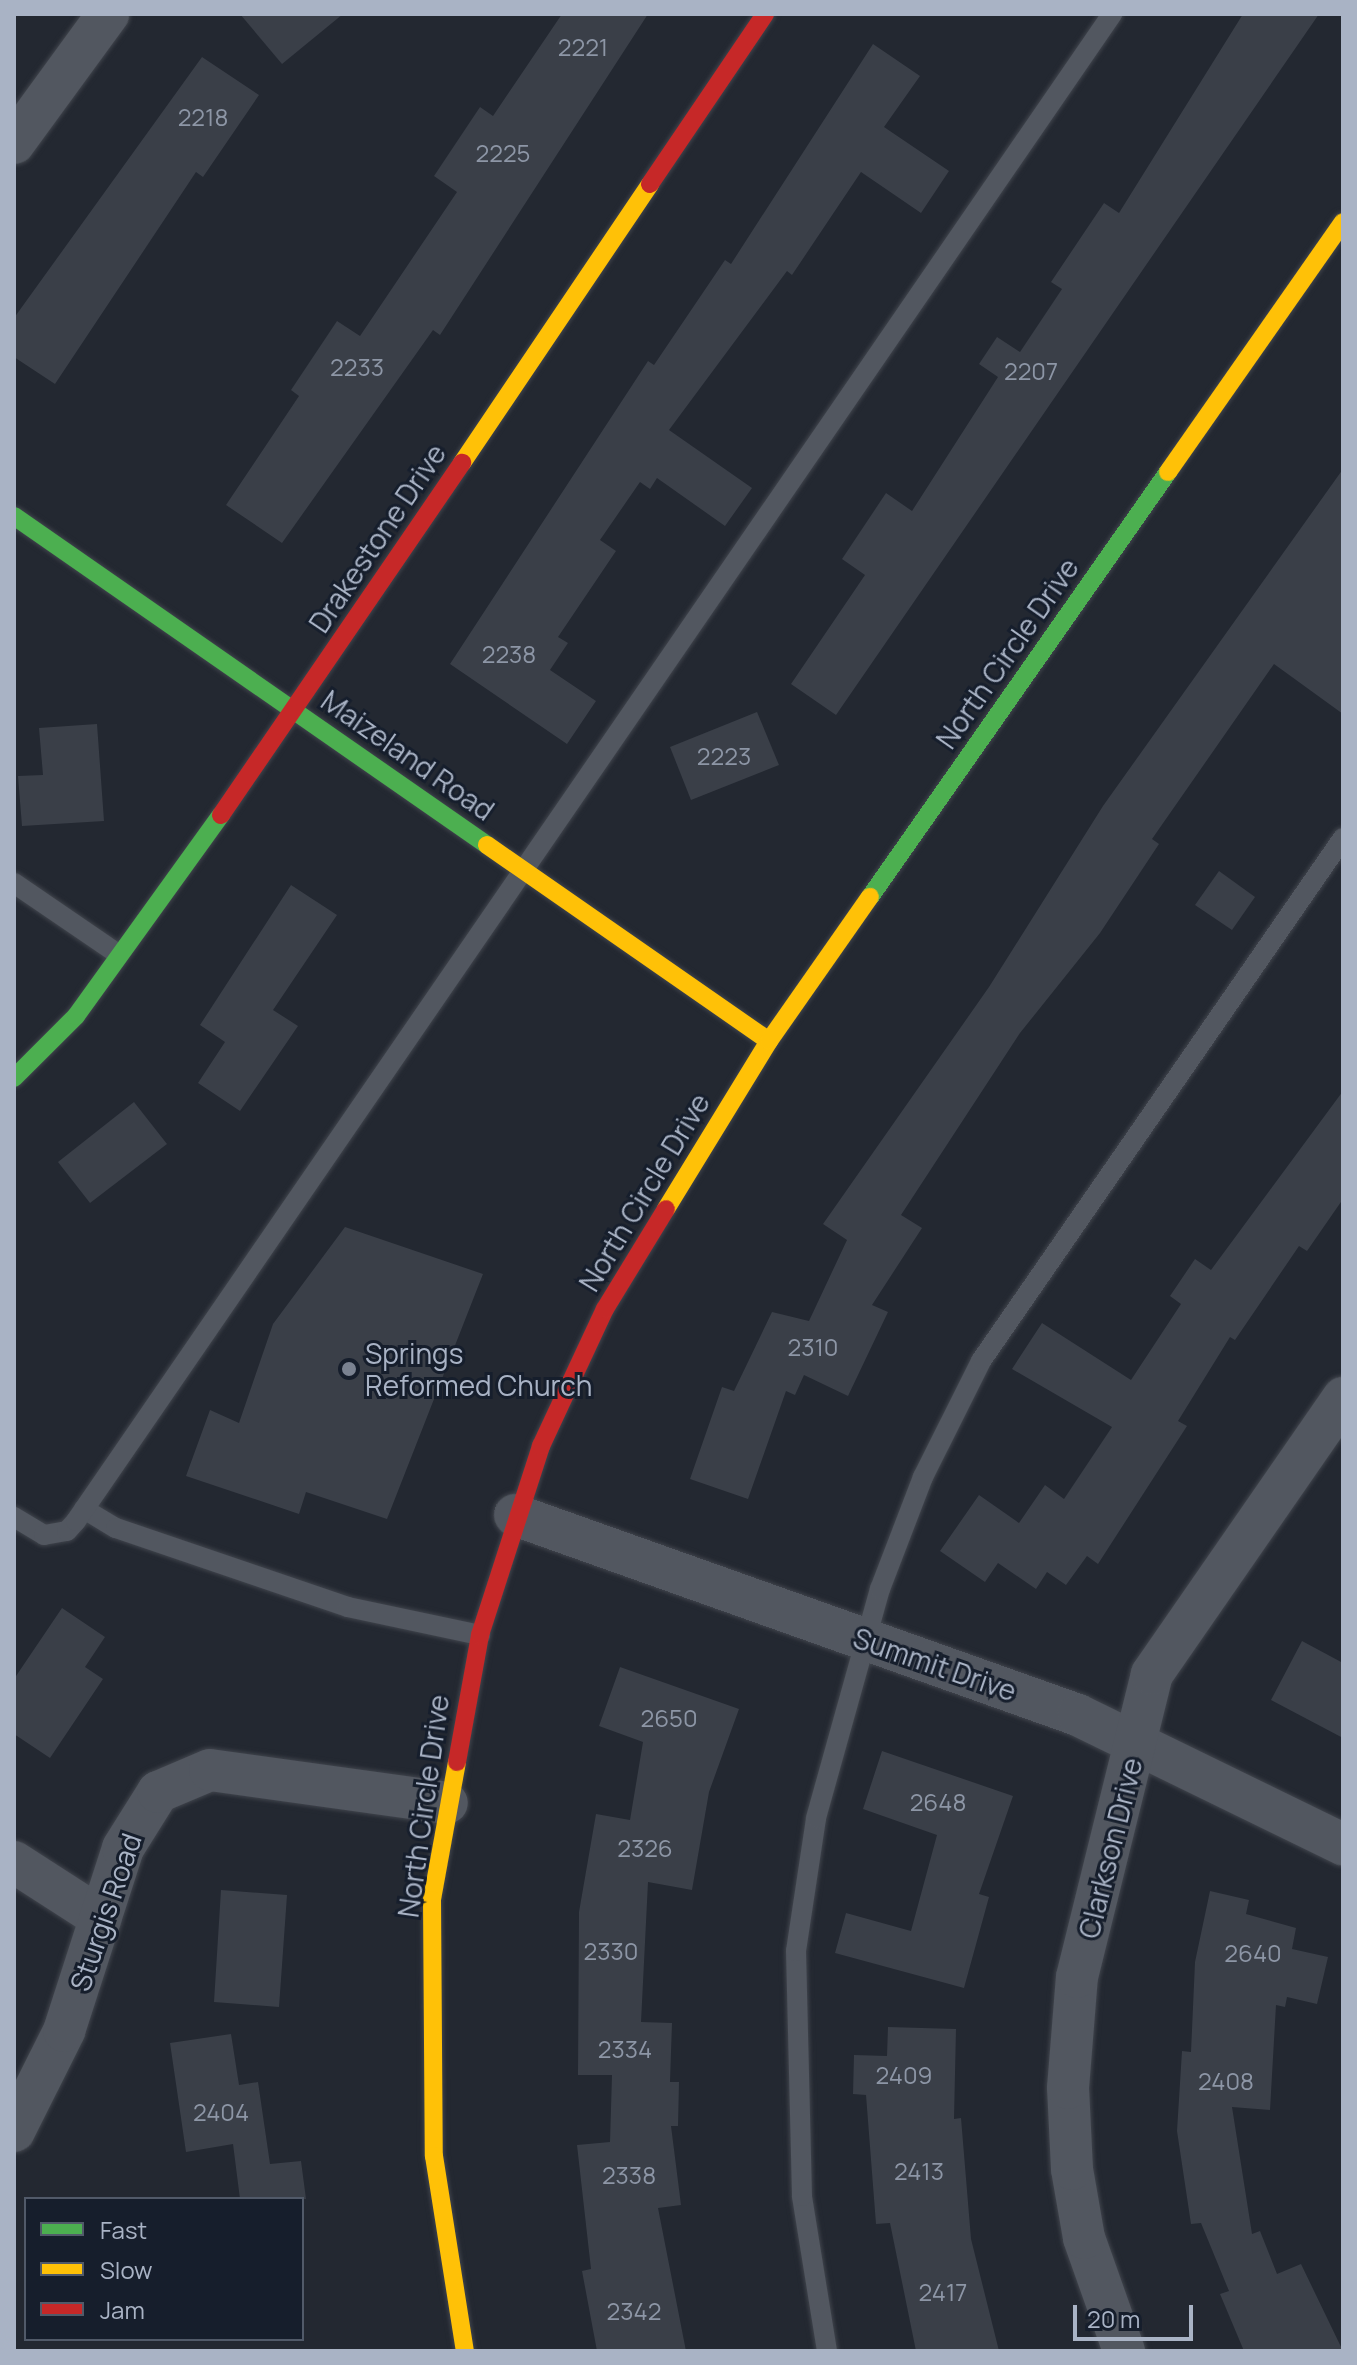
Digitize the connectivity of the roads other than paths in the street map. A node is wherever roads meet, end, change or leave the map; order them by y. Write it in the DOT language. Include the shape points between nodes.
graph roads {
  1 [pos="108,14"];
  2 [pos="765,14"];
  3 [pos="1112,14"];
  4 [pos="14,143"];
  5 [pos="1343,222"];
  6 [pos="14,516"];
  7 [pos="295,709"];
  8 [pos="1343,838"];
  9 [pos="523,870"];
  10 [pos="14,883"];
  11 [pos="118,954"];
  12 [pos="769,1041"];
  13 [pos="14,1078"];
  14 [pos="1339,1411"];
  15 [pos="84,1509"];
  16 [pos="515,1515"];
  17 [pos="14,1517"];
  18 [pos="480,1635"];
  19 [pos="864,1640"];
  20 [pos="1138,1740"];
  21 [pos="447,1803"];
  22 [pos="1343,1844"];
  23 [pos="14,1862"];
  24 [pos="101,1918"];
  25 [pos="14,2131"];
  26 [pos="465,2351"];
  27 [pos="827,2351"];
  28 [pos="1124,2351"];
  1 -- 4 [label="street"];
  2 -- 7 [label="main road, Drakestone Drive"];
  3 -- 9 [label="lane"];
  5 -- 12 [label="main road, North Circle Drive"];
  6 -- 7 [label="main road, Maizeland Road"];
  7 -- 9 [label="main road, Maizeland Road"];
  7 -- 11 [label="main road, Drakestone Drive"];
  8 -- 19 [label="lane" via="981,1361 923,1477"];
  9 -- 12 [label="main road, Maizeland Road"];
  9 -- 15 [label="lane"];
  10 -- 11 [label="lane"];
  11 -- 13 [label="main road, Drakestone Drive" via="47,1051"];
  12 -- 16 [label="main road, North Circle Drive" via="605,1309"];
  14 -- 20 [label="street, Clarkson Drive" via="1152,1674"];
  15 -- 17 [label="lane" via="57,1535"];
  15 -- 18 [label="lane" via="116,1528 348,1607"];
  16 -- 18 [label="main road, North Circle Drive"];
  16 -- 19 [label="street, Summit Drive"];
  18 -- 21 [label="main road, North Circle Drive"];
  19 -- 20 [label="street, Summit Drive"];
  19 -- 27 [label="lane" via="816,1818 796,1951 802,2196"];
  20 -- 22 [label="street, Summit Drive"];
  20 -- 28 [label="street, Clarkson Drive" via="1077,1977 1068,2088 1084,2238"];
  21 -- 24 [label="street, Sturgis Road" via="252,1772 210,1770 179,1778 137,1818"];
  21 -- 26 [label="main road, North Circle Drive" via="432,1900 434,2156"];
  23 -- 24 [label="street"];
  24 -- 25 [label="street, Sturgis Road" via="64,2031"];
}
